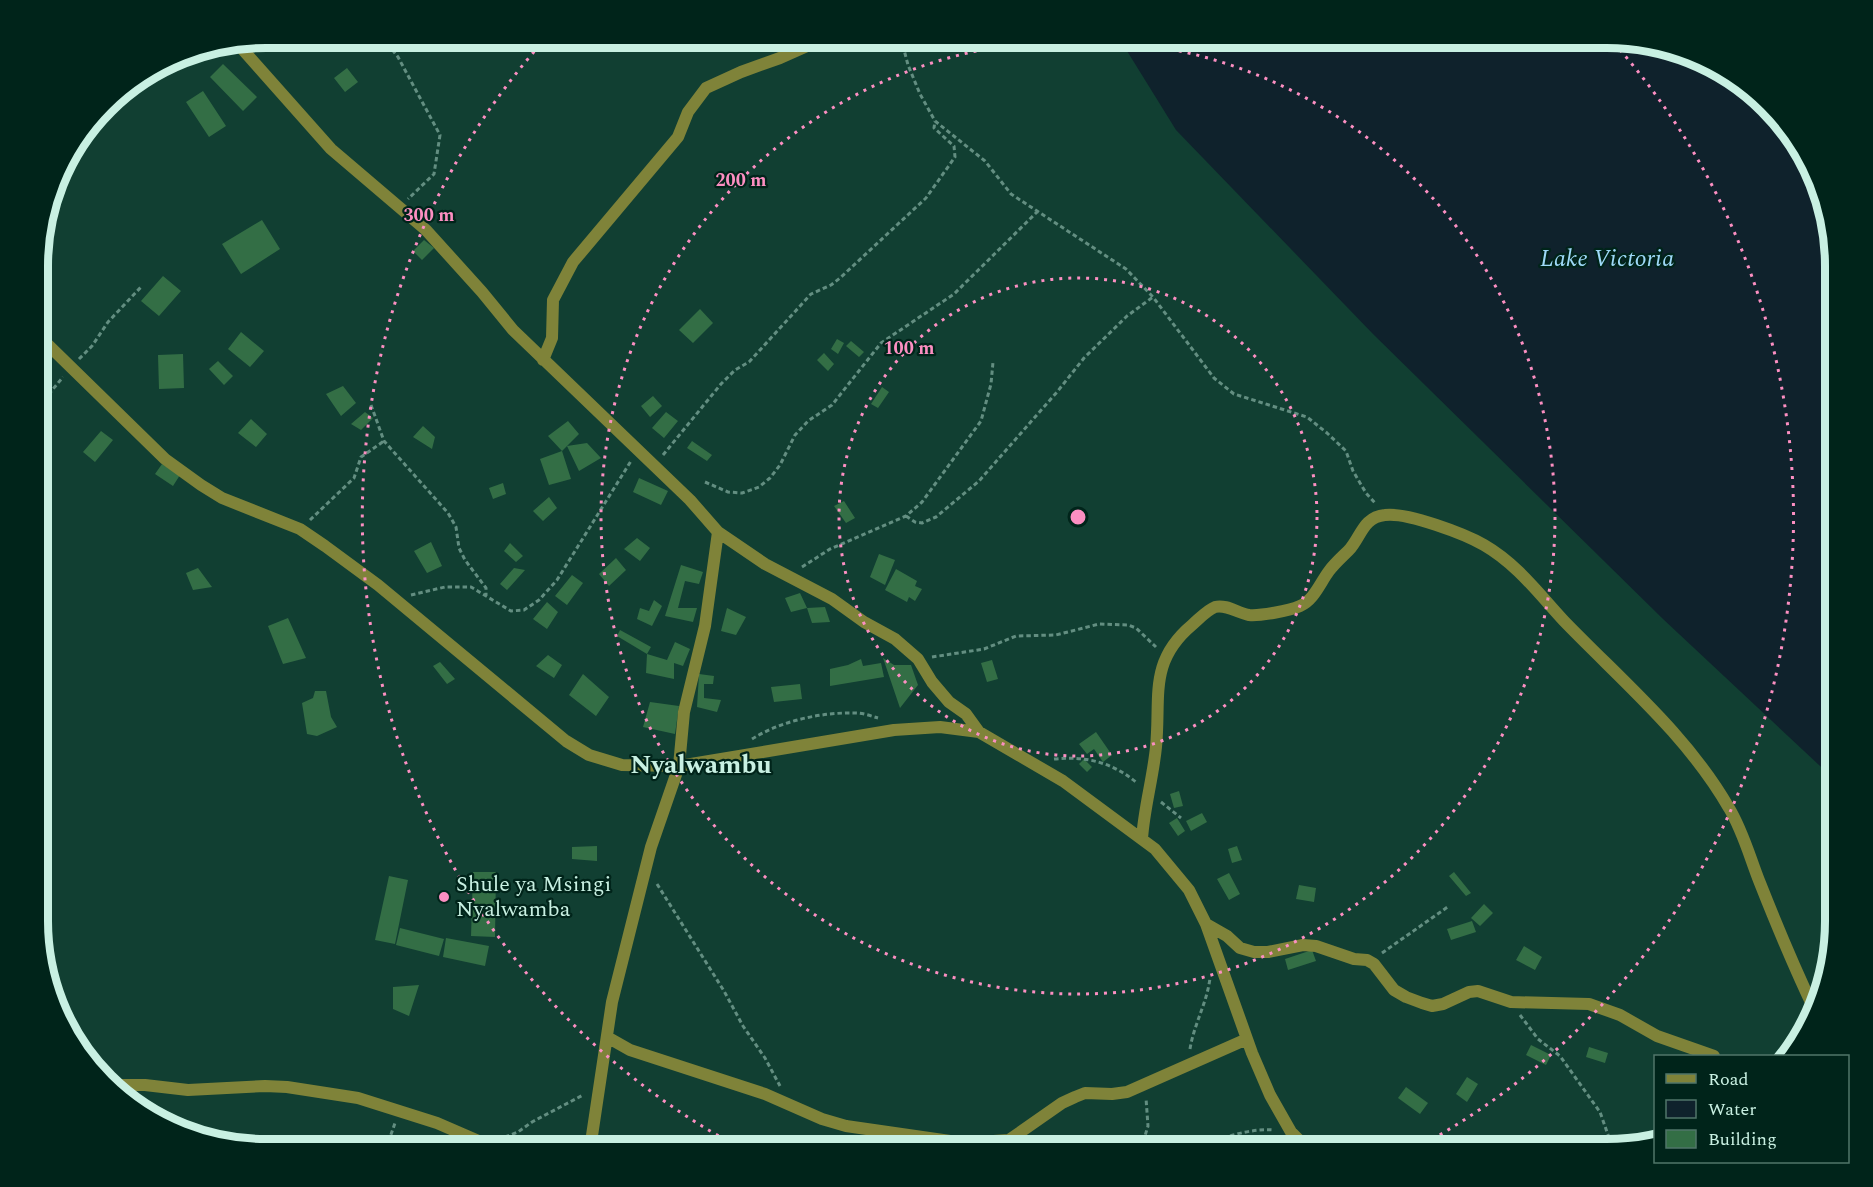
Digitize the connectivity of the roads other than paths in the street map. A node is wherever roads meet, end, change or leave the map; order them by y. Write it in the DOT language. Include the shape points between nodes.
graph roads {
  1 [pos="802,48"];
  2 [pos="243,49"];
  3 [pos="48,344"];
  4 [pos="543,360"];
  5 [pos="718,532"];
  6 [pos="979,732"];
  7 [pos="679,766"];
  8 [pos="1142,839"];
  9 [pos="1206,924"];
  10 [pos="1810,999"];
  11 [pos="607,1037"];
  12 [pos="1247,1039"];
  13 [pos="1711,1055"];
  14 [pos="122,1085"];
  15 [pos="485,1139"];
  16 [pos="591,1139"];
  17 [pos="936,1139"];
  18 [pos="1010,1139"];
  19 [pos="1298,1139"];
  1 -- 4 [label="street" via="706,88 688,112 678,137 573,262 554,300 552,338"];
  2 -- 4 [label="street" via="331,149 426,230"];
  3 -- 7 [label="street" via="165,459 222,498 300,529 394,599 574,746 622,765"];
  4 -- 5 [label="street"];
  5 -- 6 [label="street" via="895,639 918,659 932,682"];
  5 -- 7 [label="street" via="705,626 684,712"];
  6 -- 7 [label="street" via="940,727 894,730"];
  6 -- 8 [label="street" via="1064,781"];
  7 -- 11 [label="street" via="646,868"];
  8 -- 9 [label="street" via="1189,890"];
  8 -- 10 [label="street" via="1156,746 1158,676 1183,632 1215,607 1251,615 1297,608 1308,602 1328,572 1351,549 1361,529 1376,518 1385,515 1424,522 1459,533 1508,562 1691,751 1731,810"];
  9 -- 12 [label="street"];
  9 -- 13 [label="street" via="1240,948 1254,952 1303,945 1367,960 1394,990 1432,1006 1478,991 1511,1002 1589,1004 1620,1015 1657,1036"];
  11 -- 16 [label="street"];
  11 -- 17 [label="street" via="630,1050 765,1094 822,1119"];
  12 -- 18 [label="street" via="1127,1092 1075,1096"];
  12 -- 19 [label="street" via="1270,1095"];
  14 -- 15 [label="street" via="188,1090 286,1087 358,1098"];
}
